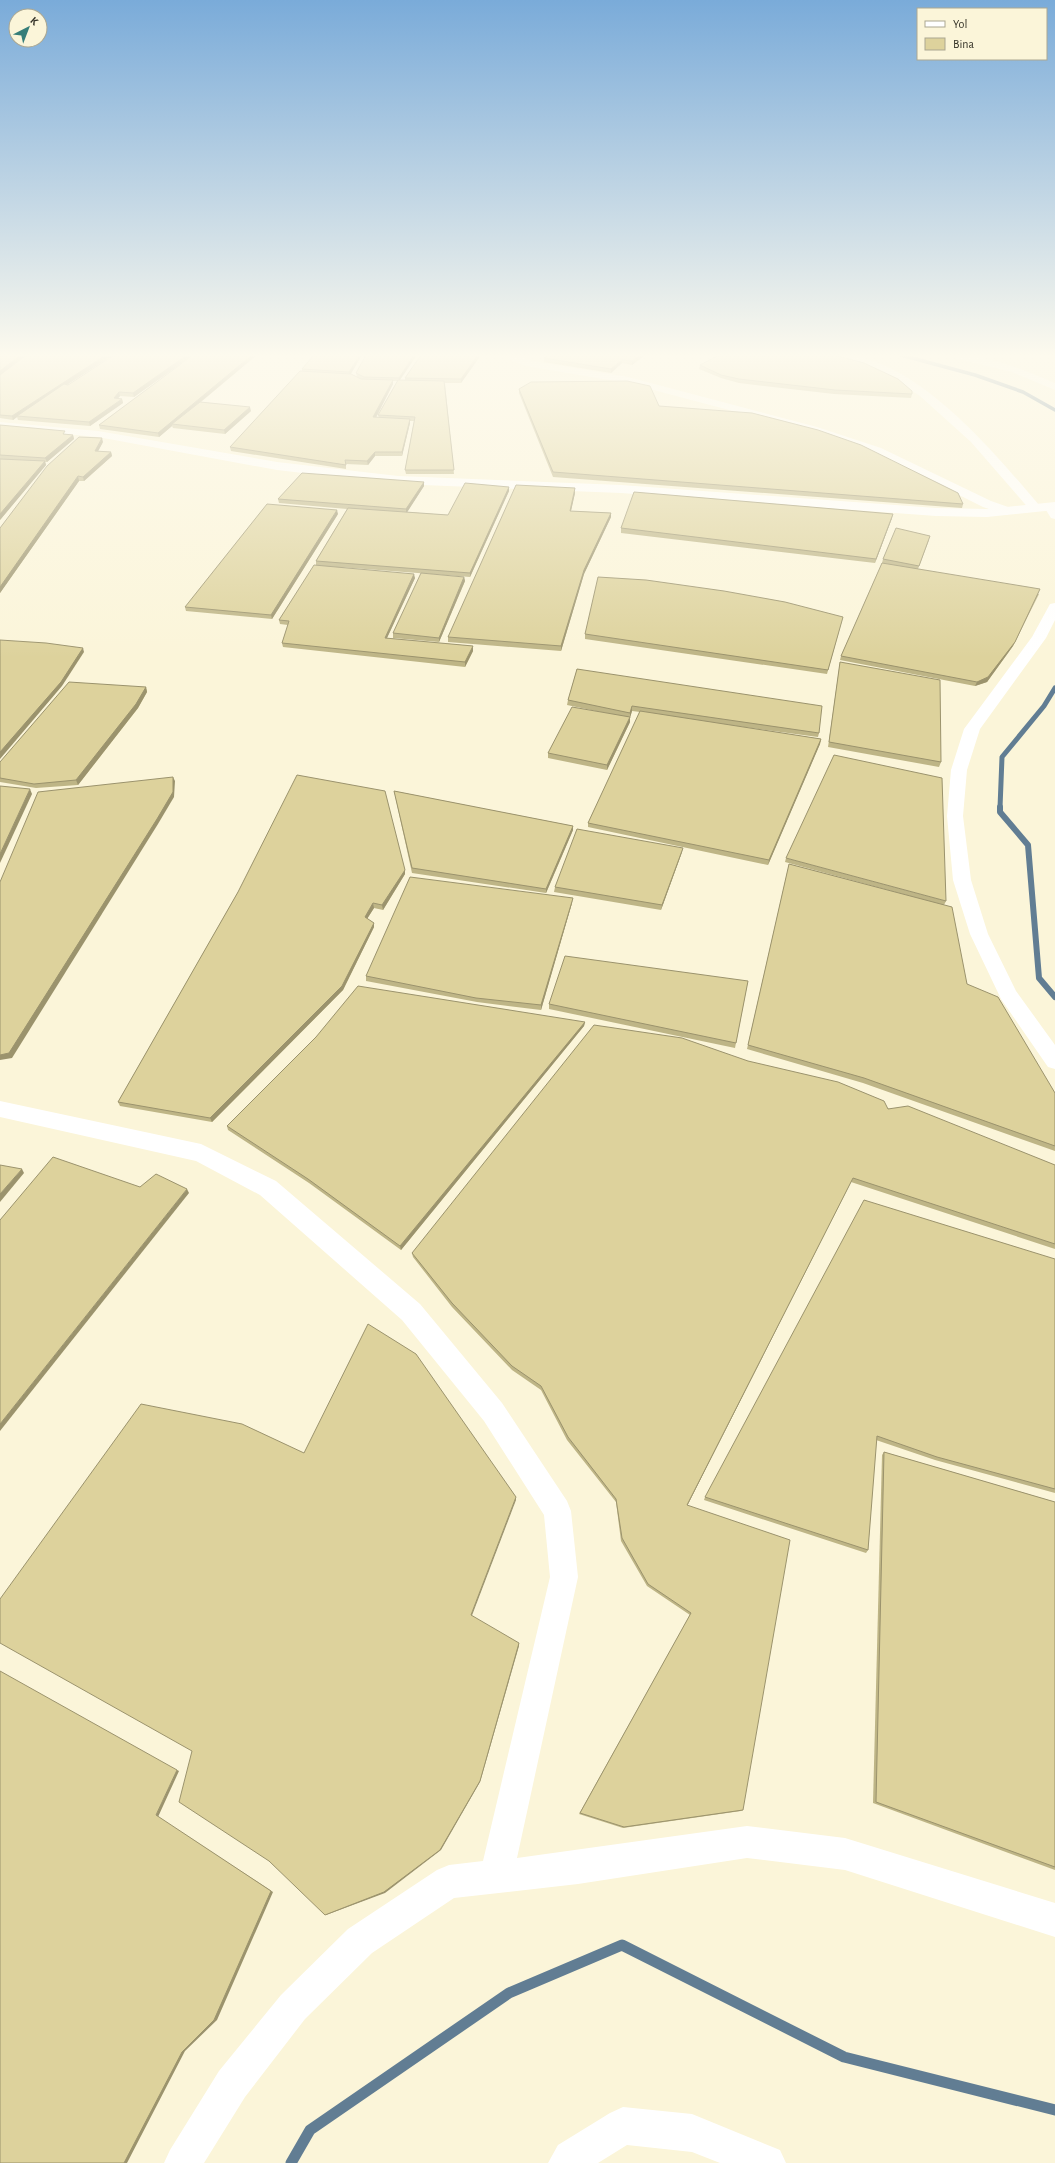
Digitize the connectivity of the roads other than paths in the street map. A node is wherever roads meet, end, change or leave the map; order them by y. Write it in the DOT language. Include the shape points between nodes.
graph roads {
  1 [pos="221,456"];
  2 [pos="889,456"];
  3 [pos="991,456"];
  4 [pos="1035,508"];
  5 [pos="1053,509"];
  6 [pos="1007,511"];
  7 [pos="1055,607"];
  8 [pos="1055,1061"];
  9 [pos="0,1110"];
  10 [pos="496,1876"];
  11 [pos="1055,1920"];
  12 [pos="183,2163"];
  13 [pos="567,2163"];
  14 [pos="767,2163"];
  1 -- 6 [label="street" via="277,466 398,480 621,488 936,512"];
  2 -- 6 [label="street"];
  3 -- 4 [label="street"];
  4 -- 5 [label="street"];
  4 -- 6 [label="street"];
  7 -- 8 [label="street" via="1039,638 972,729 959,770 955,816 962,880 979,934 1008,994"];
  9 -- 10 [label="street" via="200,1153 268,1188 410,1312 497,1418 557,1511 564,1577"];
  10 -- 11 [label="street" via="578,1867 747,1842 844,1854"];
  10 -- 12 [label="street" via="449,1882 360,1941 293,2008 232,2084"];
  13 -- 14 [label="street" via="623,2126 692,2133"];
}
